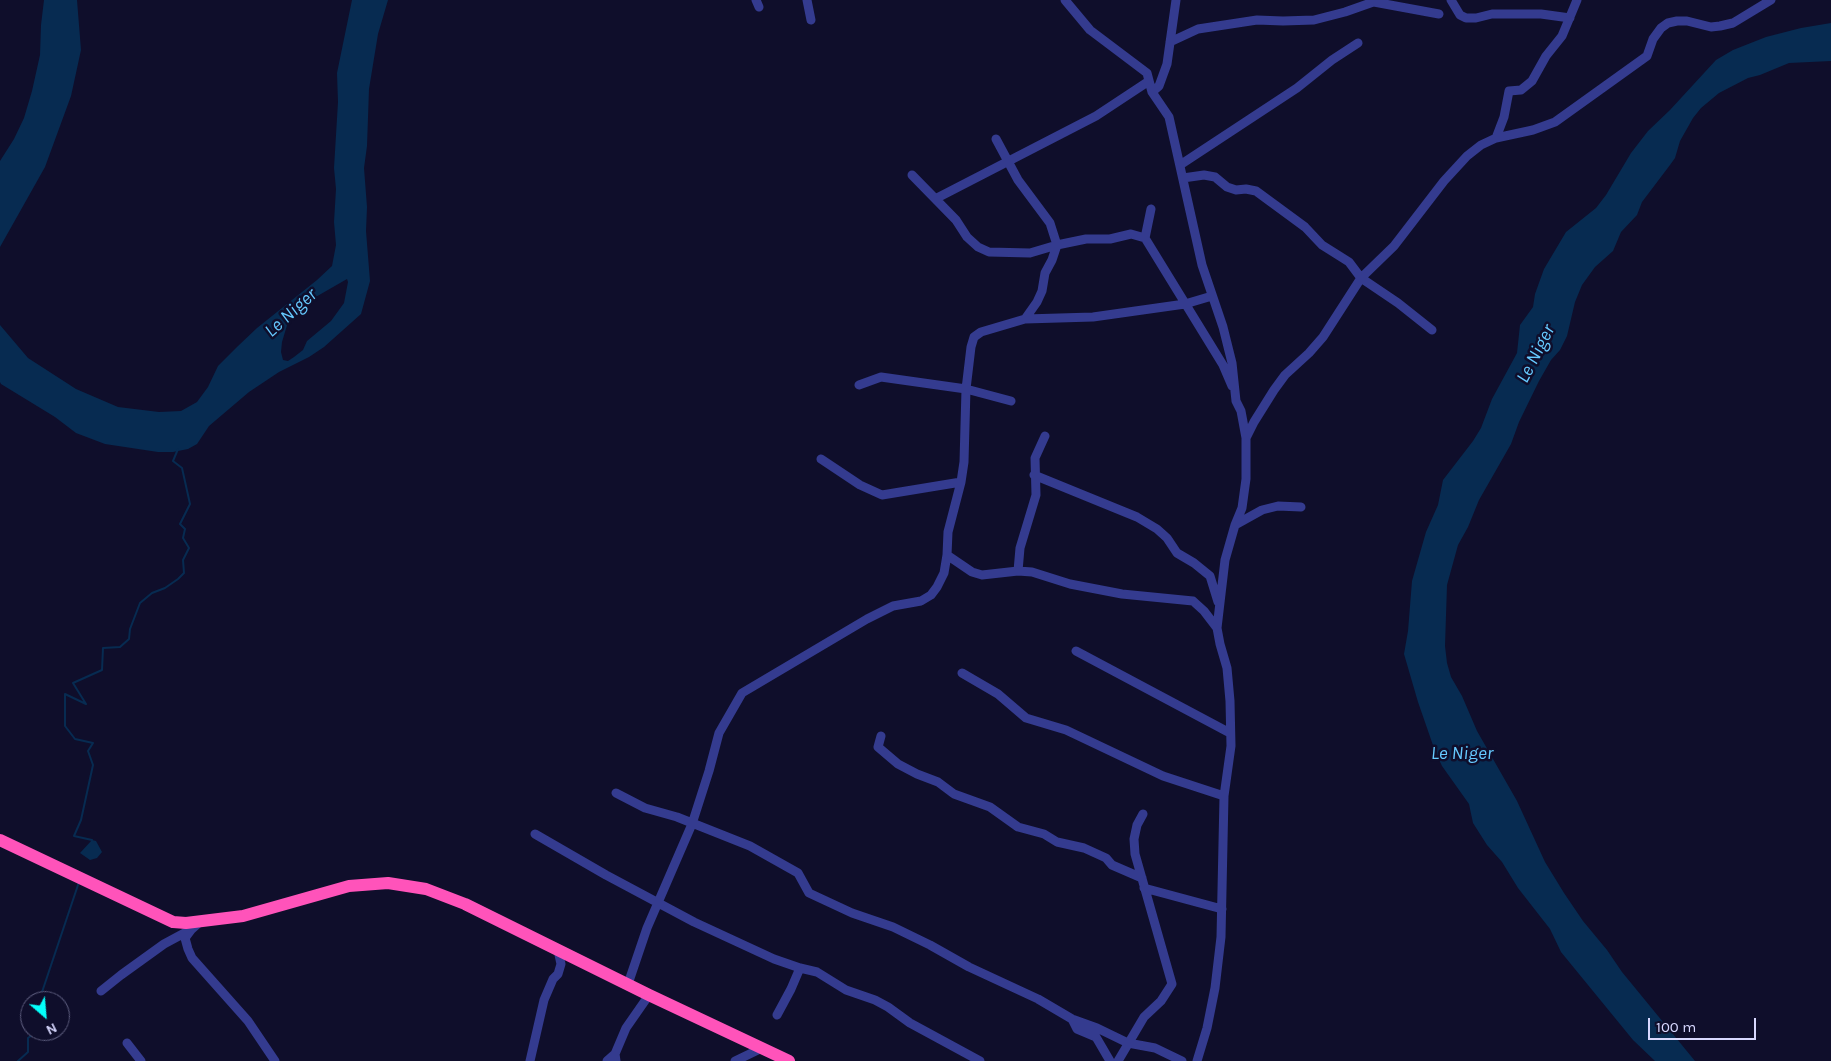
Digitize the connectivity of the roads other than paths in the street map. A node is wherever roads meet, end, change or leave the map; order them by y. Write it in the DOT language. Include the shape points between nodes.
graph roads {
  1 [pos="807,0"];
  2 [pos="1065,0"];
  3 [pos="1176,0"];
  4 [pos="1451,0"];
  5 [pos="1577,0"];
  6 [pos="1772,0"];
  7 [pos="1376,1"];
  8 [pos="1438,14"];
  9 [pos="1570,18"];
  10 [pos="811,20"];
  11 [pos="1170,42"];
  12 [pos="1358,43"];
  13 [pos="1150,81"];
  14 [pos="1152,92"];
  15 [pos="1496,138"];
  16 [pos="996,139"];
  17 [pos="1008,162"];
  18 [pos="1180,165"];
  19 [pos="912,175"];
  20 [pos="1183,178"];
  21 [pos="937,198"];
  22 [pos="1151,209"];
  23 [pos="1145,238"];
  24 [pos="1057,245"];
  25 [pos="1361,278"];
  26 [pos="1212,296"];
  27 [pos="1185,304"];
  28 [pos="1025,319"];
  29 [pos="1432,330"];
  30 [pos="859,385"];
  31 [pos="966,389"];
  32 [pos="1011,401"];
  33 [pos="1236,401"];
  34 [pos="1045,436"];
  35 [pos="1246,438"];
  36 [pos="821,460"];
  37 [pos="1034,475"];
  38 [pos="961,482"];
  39 [pos="1301,507"];
  40 [pos="1235,525"];
  41 [pos="947,556"];
  42 [pos="1018,571"];
  43 [pos="1220,607"];
  44 [pos="1217,628"];
  45 [pos="1076,651"];
  46 [pos="962,674"];
  47 [pos="1230,733"];
  48 [pos="881,736"];
  49 [pos="616,793"];
  50 [pos="1224,796"];
  51 [pos="1143,814"];
  52 [pos="692,824"];
  53 [pos="535,834"];
  54 [pos="0,840"];
  55 [pos="1143,883"];
  56 [pos="658,903"];
  57 [pos="1222,909"];
  58 [pos="195,926"];
  59 [pos="558,950"];
  60 [pos="800,968"];
  61 [pos="628,984"];
  62 [pos="101,991"];
  63 [pos="649,995"];
  64 [pos="776,1015"];
  65 [pos="1072,1019"];
  66 [pos="127,1042"];
  67 [pos="1128,1043"];
  68 [pos="762,1048"];
  69 [pos="616,1058"];
  70 [pos="141,1061"];
  71 [pos="274,1061"];
  72 [pos="530,1061"];
  73 [pos="608,1061"];
  74 [pos="735,1061"];
  75 [pos="789,1061"];
  76 [pos="980,1061"];
  77 [pos="1110,1061"];
  78 [pos="1118,1061"];
  79 [pos="1182,1061"];
  80 [pos="1197,1061"];
  1 -- 10 [label="street"];
  2 -- 13 [label="street" via="1090,30 1147,73"];
  3 -- 11 [label="street"];
  4 -- 9 [label="street" via="1460,15 1466,18 1492,14 1541,14"];
  5 -- 9 [label="street"];
  6 -- 15 [label="street" via="1734,23 1711,27 1677,20 1668,23 1653,39 1647,56 1555,122"];
  7 -- 8 [label="street"];
  7 -- 11 [label="street" via="1314,20 1257,20 1198,29"];
  9 -- 15 [label="street" via="1532,81 1521,90 1509,91"];
  11 -- 14 [label="street" via="1167,64 1159,86"];
  12 -- 18 [label="street" via="1297,88"];
  13 -- 14 [label="street"];
  13 -- 17 [label="street" via="1096,116"];
  14 -- 18 [label="street" via="1168,117"];
  15 -- 25 [label="street" via="1467,156 1394,246"];
  16 -- 17 [label="street"];
  17 -- 21 [label="street"];
  17 -- 24 [label="street" via="1050,223"];
  18 -- 20 [label="street"];
  19 -- 21 [label="street"];
  20 -- 25 [label="street" via="1204,175 1215,177 1236,190 1256,190 1305,227 1322,245 1349,262"];
  20 -- 26 [label="street"];
  21 -- 24 [label="street" via="967,237 990,252 1030,253"];
  22 -- 23 [label="street"];
  23 -- 24 [label="street" via="1131,234"];
  23 -- 27 [label="street"];
  24 -- 28 [label="street" via="1045,273 1042,291"];
  25 -- 29 [label="street"];
  25 -- 35 [label="street" via="1323,337 1285,375"];
  26 -- 27 [label="street"];
  26 -- 33 [label="street" via="1232,363"];
  27 -- 28 [label="street" via="1093,317"];
  27 -- 33 [label="street" via="1223,365"];
  28 -- 31 [label="street" via="974,337"];
  30 -- 31 [label="street" via="881,378"];
  31 -- 32 [label="street"];
  31 -- 38 [label="street"];
  33 -- 35 [label="street"];
  34 -- 37 [label="street" via="1035,458"];
  35 -- 40 [label="street" via="1246,480 1242,508"];
  36 -- 38 [label="street" via="882,495"];
  37 -- 42 [label="street" via="1036,495 1020,548"];
  37 -- 43 [label="street" via="1137,517 1157,529 1177,553 1210,576"];
  38 -- 41 [label="street" via="948,532"];
  39 -- 40 [label="street" via="1278,506 1262,510"];
  40 -- 43 [label="street" via="1225,560"];
  41 -- 42 [label="street" via="982,575"];
  41 -- 52 [label="street" via="944,572 931,595 921,601 893,606 867,619 742,692 719,732"];
  42 -- 44 [label="street" via="1122,594 1193,601"];
  43 -- 44 [label="street"];
  44 -- 47 [label="street" via="1227,668"];
  45 -- 47 [label="street"];
  46 -- 50 [label="street" via="998,694 1026,718 1066,730 1163,776"];
  47 -- 50 [label="street"];
  48 -- 55 [label="street" via="878,747 898,764 938,782 954,794 990,807 1018,826 1106,858"];
  49 -- 52 [label="street" via="646,808"];
  50 -- 57 [label="street"];
  51 -- 55 [label="street" via="1134,839"];
  52 -- 56 [label="street"];
  52 -- 65 [label="street" via="750,846 798,873 809,894 930,945"];
  53 -- 56 [label="street"];
  54 -- 58 [label="highway" via="173,922"];
  55 -- 57 [label="street"];
  55 -- 67 [label="street" via="1172,984 1161,1001 1144,1017"];
  56 -- 60 [label="street" via="774,959"];
  56 -- 61 [label="street"];
  57 -- 80 [label="street" via="1215,988"];
  58 -- 59 [label="highway" via="349,886 388,883 426,889 465,904"];
  58 -- 62 [label="street" via="164,944"];
  58 -- 71 [label="street" via="185,938 192,958 248,1021"];
  59 -- 61 [label="highway"];
  59 -- 72 [label="street" via="561,964 544,1000"];
  60 -- 64 [label="street"];
  60 -- 76 [label="street" via="817,972 846,990 875,1000"];
  61 -- 63 [label="highway"];
  63 -- 68 [label="highway"];
  63 -- 69 [label="street" via="626,1028"];
  65 -- 67 [label="street"];
  65 -- 77 [label="street" via="1077,1029 1096,1037"];
  66 -- 70 [label="street"];
  67 -- 78 [label="street"];
  67 -- 79 [label="street" via="1155,1048"];
  68 -- 74 [label="street"];
  68 -- 75 [label="highway"];
  69 -- 73 [label="street"];
}
